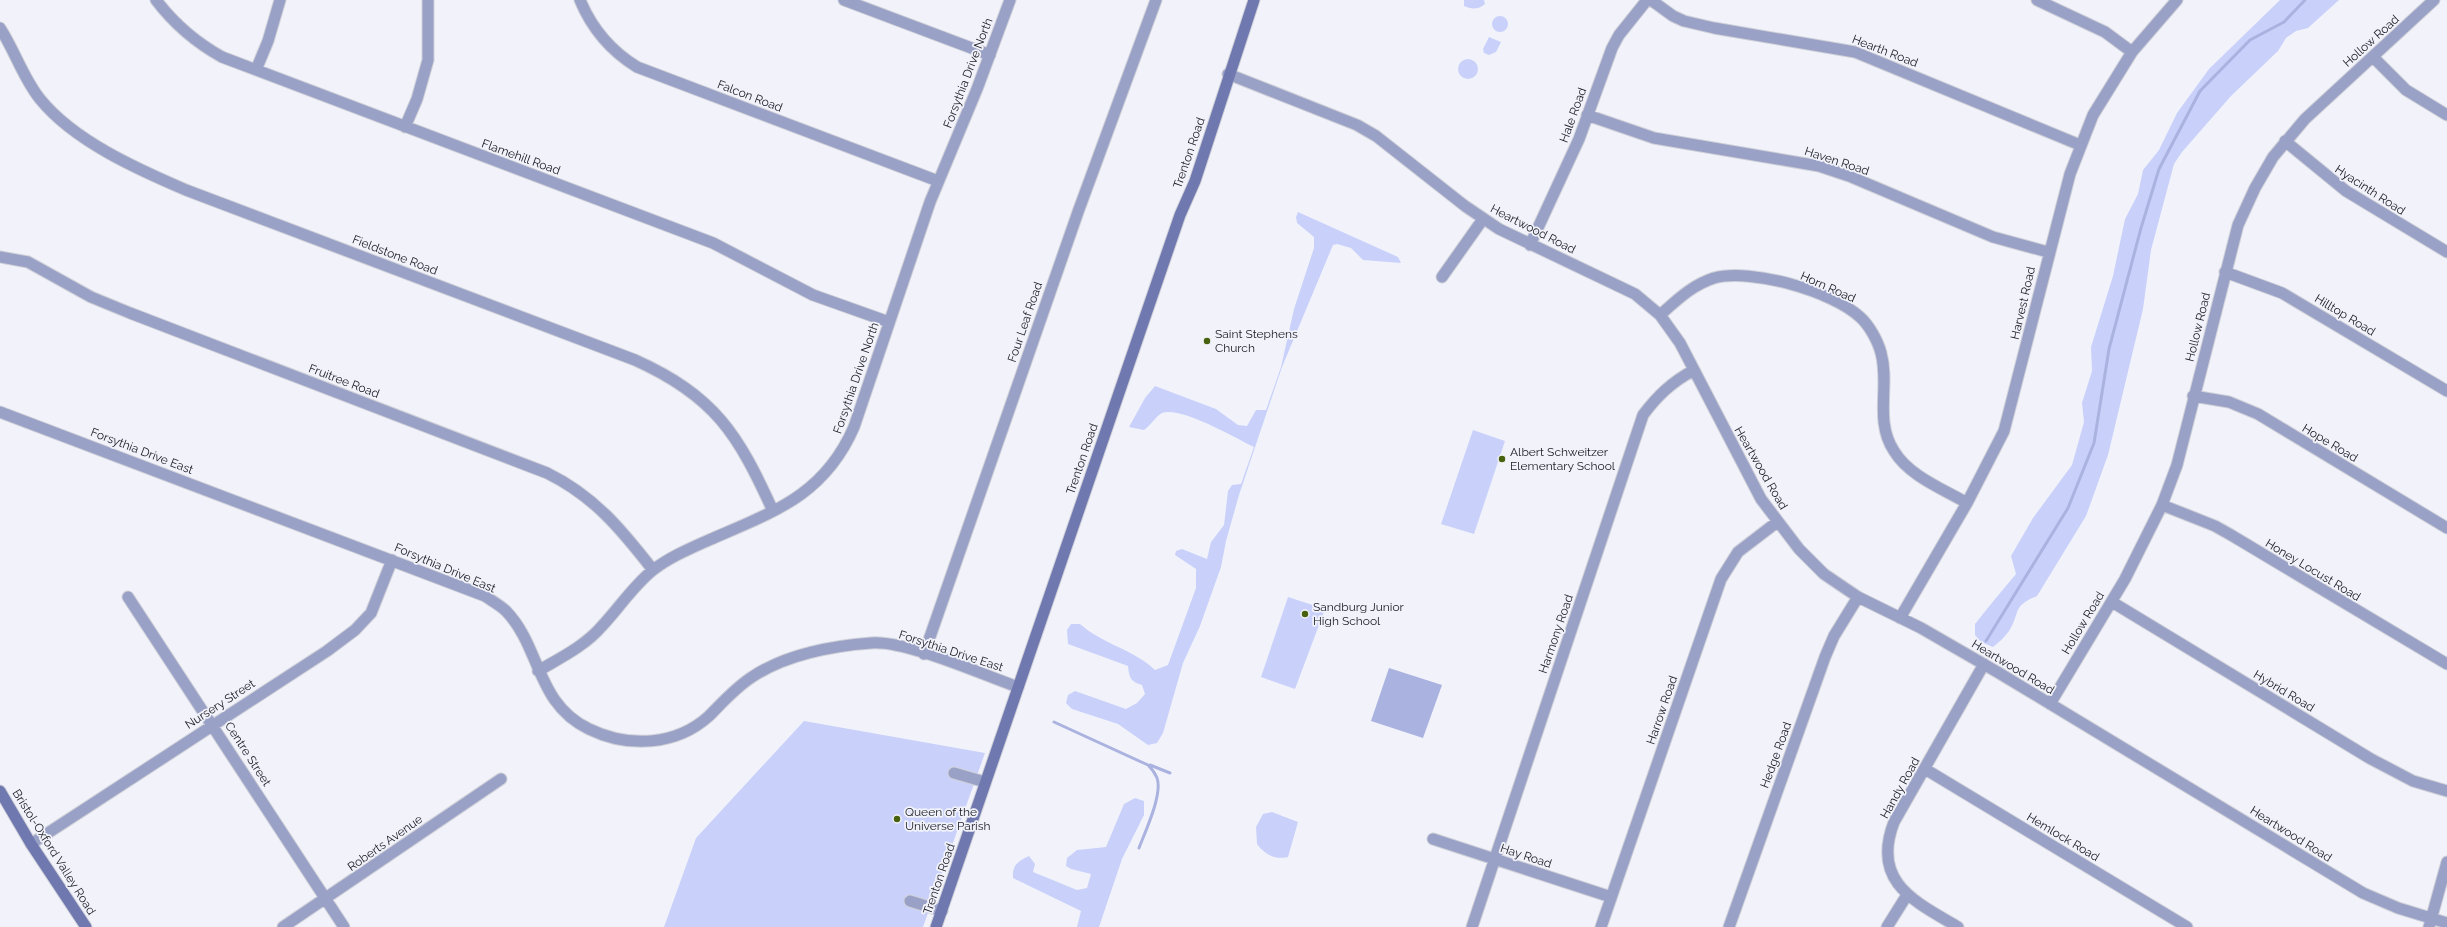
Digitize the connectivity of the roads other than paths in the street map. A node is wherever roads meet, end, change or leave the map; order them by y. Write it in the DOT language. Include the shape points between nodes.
graph roads {
  1 [pos="156,0"];
  2 [pos="280,0"];
  3 [pos="428,0"];
  4 [pos="580,0"];
  5 [pos="844,0"];
  6 [pos="1010,0"];
  7 [pos="1156,0"];
  8 [pos="1254,0"];
  9 [pos="1647,0"];
  10 [pos="1652,0"];
  11 [pos="2037,0"];
  12 [pos="2177,0"];
  13 [pos="2434,0"];
  14 [pos="0,28"];
  15 [pos="2132,52"];
  16 [pos="990,55"];
  17 [pos="2372,57"];
  18 [pos="256,70"];
  19 [pos="1228,74"];
  20 [pos="1587,115"];
  21 [pos="2447,115"];
  22 [pos="405,127"];
  23 [pos="2285,142"];
  24 [pos="2080,145"];
  25 [pos="938,181"];
  26 [pos="1483,219"];
  27 [pos="1530,245"];
  28 [pos="2048,252"];
  29 [pos="2447,252"];
  30 [pos="0,257"];
  31 [pos="2225,272"];
  32 [pos="1442,277"];
  33 [pos="1660,315"];
  34 [pos="889,322"];
  35 [pos="1694,370"];
  36 [pos="2447,391"];
  37 [pos="2193,396"];
  38 [pos="0,412"];
  39 [pos="1967,503"];
  40 [pos="2162,505"];
  41 [pos="774,511"];
  42 [pos="1777,522"];
  43 [pos="2447,528"];
  44 [pos="392,560"];
  45 [pos="653,570"];
  46 [pos="128,597"];
  47 [pos="1858,597"];
  48 [pos="2112,602"];
  49 [pos="1900,618"];
  50 [pos="924,654"];
  51 [pos="1984,664"];
  52 [pos="2447,664"];
  53 [pos="538,671"];
  54 [pos="1018,687"];
  55 [pos="2050,704"];
  56 [pos="213,724"];
  57 [pos="1925,769"];
  58 [pos="954,773"];
  59 [pos="501,779"];
  60 [pos="986,782"];
  61 [pos="0,791"];
  62 [pos="2447,791"];
  63 [pos="1433,839"];
  64 [pos="31,844"];
  65 [pos="1494,859"];
  66 [pos="2447,862"];
  67 [pos="1907,895"];
  68 [pos="1611,897"];
  69 [pos="326,899"];
  70 [pos="910,901"];
  71 [pos="942,911"];
  72 [pos="2430,922"];
  73 [pos="2447,923"];
  74 [pos="86,927"];
  75 [pos="283,927"];
  76 [pos="344,927"];
  77 [pos="936,927"];
  78 [pos="1472,927"];
  79 [pos="1601,927"];
  80 [pos="1729,927"];
  81 [pos="1887,927"];
  82 [pos="1958,927"];
  83 [pos="2187,927"];
  1 -- 18 [label="street, Flamehill Road" via="175,24 204,47"];
  2 -- 18 [label="street"];
  3 -- 22 [label="street" via="428,60 417,100"];
  4 -- 25 [label="street, Falcon Road" via="603,40 637,66"];
  5 -- 16 [label="street"];
  6 -- 16 [label="street, Forsythia Drive North"];
  7 -- 50 [label="street, Four Leaf Road" via="1078,212"];
  8 -- 19 [label="main road, Trenton Road"];
  9 -- 20 [label="street, Hale Road" via="1619,35 1612,48"];
  10 -- 24 [label="street, Hearth Road" via="1684,21 1855,52"];
  11 -- 15 [label="street" via="2105,32"];
  12 -- 15 [label="street, Harvest Road"];
  13 -- 17 [label="street, Hollow Road"];
  14 -- 41 [label="street, Fieldstone Road" via="30,83 54,114 85,137 130,164 186,190 635,360 663,373 702,400 730,430 751,462"];
  15 -- 24 [label="street, Harvest Road" via="2100,103"];
  16 -- 25 [label="street, Forsythia Drive North"];
  17 -- 21 [label="street" via="2406,90"];
  17 -- 23 [label="street, Hollow Road" via="2305,119"];
  18 -- 22 [label="street, Flamehill Road"];
  19 -- 26 [label="street, Heartwood Road" via="1357,125 1390,146"];
  19 -- 54 [label="main road, Trenton Road" via="1195,180 1180,215"];
  20 -- 27 [label="street, Hale Road" via="1579,139"];
  20 -- 28 [label="street, Haven Road" via="1654,138 1819,166 1849,176 1993,237"];
  22 -- 34 [label="street, Flamehill Road" via="713,243 813,295"];
  23 -- 29 [label="street, Hyacinth Road" via="2346,191"];
  23 -- 31 [label="street, Hollow Road" via="2273,157 2243,213"];
  24 -- 28 [label="street, Harvest Road"];
  25 -- 34 [label="street, Forsythia Drive North"];
  26 -- 27 [label="street, Heartwood Road"];
  26 -- 32 [label="street"];
  27 -- 33 [label="street, Heartwood Road" via="1621,286"];
  28 -- 39 [label="street, Harvest Road" via="2007,423"];
  30 -- 45 [label="street, Fruitree Road" via="28,262 91,297 130,313 547,473 582,493 606,513"];
  31 -- 36 [label="street, Hilltop Road" via="2253,280 2295,300"];
  31 -- 37 [label="street, Hollow Road"];
  33 -- 35 [label="street, Heartwood Road" via="1680,343"];
  33 -- 39 [label="street, Horn Road" via="1696,285 1738,274 1790,284 1850,310 1866,325 1881,353 1884,424 1893,450 1905,465 1923,478"];
  34 -- 41 [label="street, Forsythia Drive North" via="854,427 839,456 804,494"];
  35 -- 42 [label="street, Heartwood Road" via="1748,477"];
  35 -- 65 [label="street, Harmony Road" via="1668,386 1655,398 1643,415"];
  37 -- 40 [label="street, Hollow Road" via="2177,465"];
  37 -- 43 [label="street, Hope Road" via="2228,402 2258,414"];
  38 -- 44 [label="street, Forsythia Drive East"];
  39 -- 49 [label="street, Harvest Road"];
  40 -- 48 [label="street, Hollow Road"];
  40 -- 52 [label="street, Honey Locust Road" via="2215,526"];
  41 -- 45 [label="street, Forsythia Drive North" via="668,560"];
  42 -- 47 [label="street, Heartwood Road" via="1824,574"];
  42 -- 68 [label="street, Harrow Road" via="1738,552 1725,570"];
  44 -- 53 [label="street, Forsythia Drive East" via="485,596 498,604 515,623"];
  44 -- 56 [label="street, Nursery Street" via="380,593 365,621 327,651"];
  45 -- 53 [label="street, Forsythia Drive North" via="596,632 570,653"];
  46 -- 56 [label="street, Centre Street"];
  47 -- 49 [label="street, Heartwood Road"];
  47 -- 80 [label="street, Hedge Road" via="1834,636 1825,657"];
  48 -- 55 [label="street, Hollow Road"];
  48 -- 62 [label="street, Hybrid Road" via="2371,759 2413,781"];
  49 -- 51 [label="street, Heartwood Road"];
  50 -- 53 [label="street, Forsythia Drive East" via="899,646 873,643 774,664 728,695 709,716 684,732 644,742 616,739 587,729 559,706"];
  50 -- 54 [label="street, Forsythia Drive East"];
  51 -- 55 [label="street, Heartwood Road"];
  51 -- 57 [label="street, Handy Road"];
  54 -- 60 [label="main road, Trenton Road"];
  55 -- 72 [label="street, Heartwood Road" via="2363,893"];
  56 -- 64 [label="street, Nursery Street"];
  56 -- 69 [label="street, Centre Street"];
  57 -- 67 [label="street, Handy Road" via="1894,822 1887,846 1892,876"];
  57 -- 83 [label="street, Hemlock Road"];
  58 -- 60 [label="street"];
  59 -- 69 [label="street, Roberts Avenue"];
  60 -- 71 [label="main road, Trenton Road"];
  61 -- 64 [label="main road, Bristol-Oxford Valley Road"];
  63 -- 65 [label="street, Hay Road"];
  64 -- 74 [label="main road, Bristol-Oxford Valley Road"];
  65 -- 68 [label="street, Hay Road"];
  65 -- 78 [label="street, Harmony Road"];
  66 -- 72 [label="street"];
  67 -- 81 [label="street"];
  67 -- 82 [label="street, Handy Road"];
  68 -- 79 [label="street, Harrow Road"];
  69 -- 75 [label="street, Roberts Avenue"];
  69 -- 76 [label="street, Centre Street"];
  70 -- 71 [label="street"];
  71 -- 77 [label="main road, Trenton Road"];
  72 -- 73 [label="street, Heartwood Road"];
}
